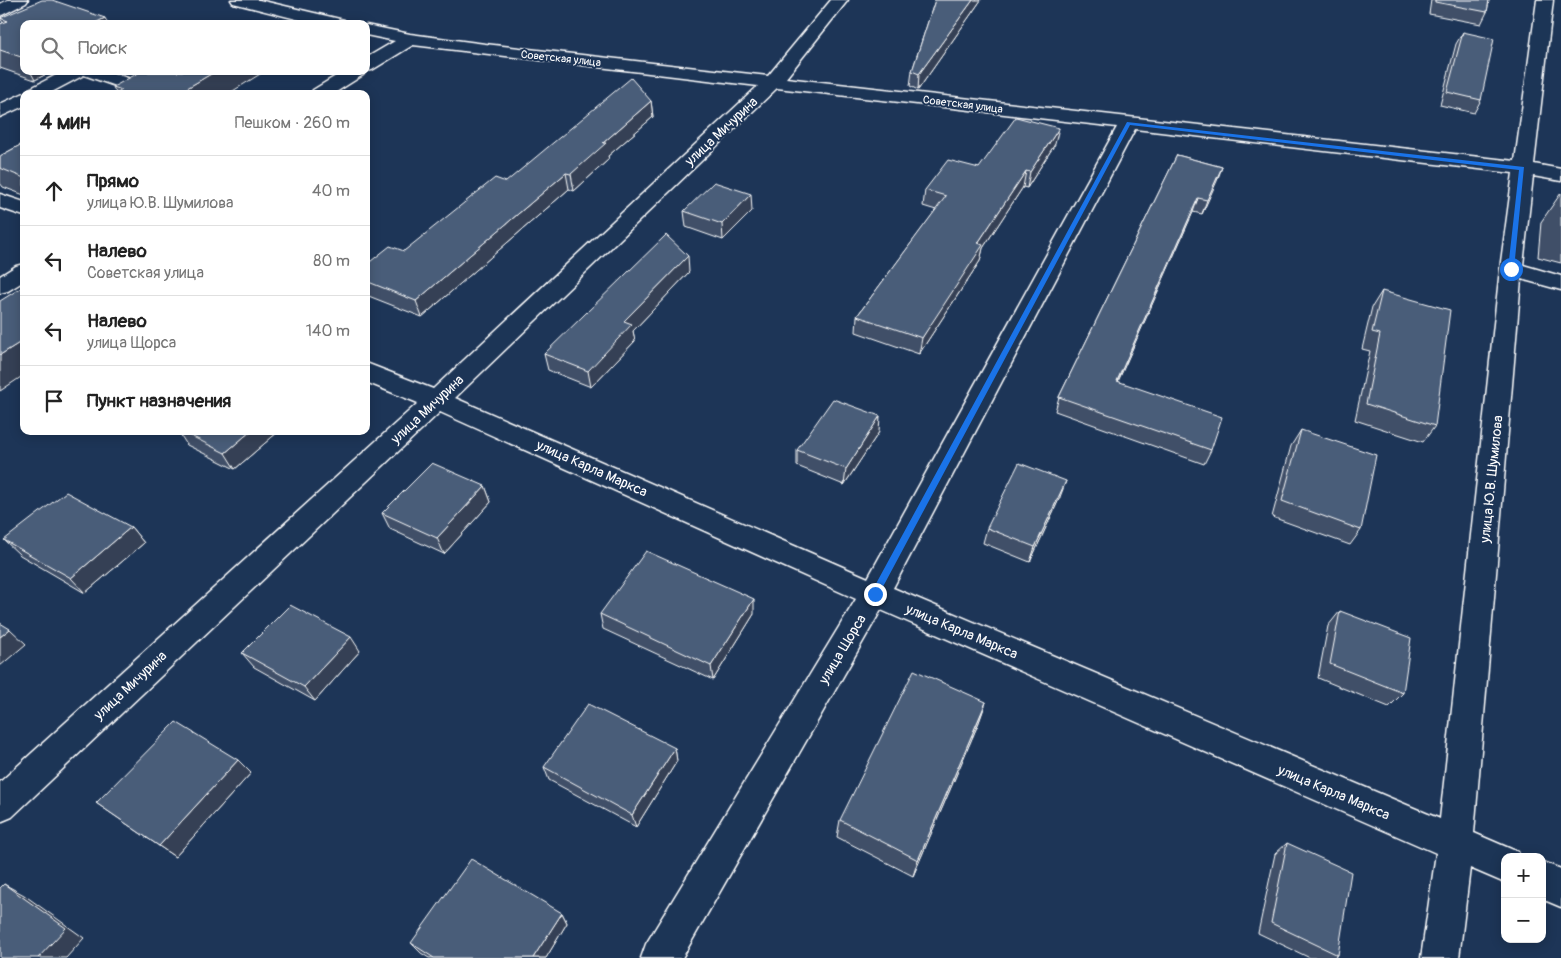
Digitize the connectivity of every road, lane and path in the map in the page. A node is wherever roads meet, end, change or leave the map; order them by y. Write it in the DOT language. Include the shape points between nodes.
graph roads {
  1 [pos="20,0"];
  2 [pos="239,0"];
  3 [pos="840,0"];
  4 [pos="1545,0"];
  5 [pos="315,5"];
  6 [pos="0,11"];
  7 [pos="298,16"];
  8 [pos="318,20"];
  9 [pos="370,31"];
  10 [pos="410,39"];
  11 [pos="370,64"];
  12 [pos="70,75"];
  13 [pos="102,75"];
  14 [pos="351,75"];
  15 [pos="774,82"];
  16 [pos="42,90"];
  17 [pos="149,90"];
  18 [pos="326,90"];
  19 [pos="20,101"];
  20 [pos="0,111"];
  21 [pos="1129,123"];
  22 [pos="1522,168"];
  23 [pos="1561,175"];
  24 [pos="0,200"];
  25 [pos="20,208"];
  26 [pos="1511,269"];
  27 [pos="20,274"];
  28 [pos="1561,283"];
  29 [pos="0,286"];
  30 [pos="370,374"];
  31 [pos="437,400"];
  32 [pos="875,594"];
  33 [pos="0,805"];
  34 [pos="1455,844"];
  35 [pos="1501,863"];
  36 [pos="1546,882"];
  37 [pos="1561,888"];
  38 [pos="660,958"];
  39 [pos="1440,958"];
  1 -- 6 [label="street"];
  2 -- 7 [label="street"];
  3 -- 15 [label="street, улица Мичурина"];
  4 -- 22 [label="street, улица Ю.В. Шумилова"];
  5 -- 7 [label="street"];
  7 -- 8 [label="street"];
  9 -- 10 [label="street, Советская улица"];
  10 -- 11 [label="street"];
  10 -- 15 [label="street, Советская улица"];
  12 -- 16 [label="street"];
  13 -- 17 [label="street"];
  14 -- 18 [label="street"];
  15 -- 21 [label="street, Советская улица"];
  15 -- 31 [label="street, улица Мичурина"];
  19 -- 20 [label="street"];
  21 -- 22 [label="street, Советская улица"];
  21 -- 32 [label="street, улица Щорса"];
  22 -- 23 [label="street, Советская улица"];
  22 -- 26 [label="street, улица Ю.В. Шумилова"];
  24 -- 25 [label="street"];
  26 -- 28 [label="street"];
  26 -- 34 [label="street, улица Ю.В. Шумилова"];
  27 -- 29 [label="street"];
  30 -- 31 [label="street, улица Карла Маркса"];
  31 -- 32 [label="street, улица Карла Маркса"];
  31 -- 33 [label="street, улица Мичурина"];
  32 -- 34 [label="street, улица Карла Маркса"];
  32 -- 38 [label="street, улица Щорса"];
  34 -- 35 [label="street, улица Карла Маркса"];
  34 -- 39 [label="street, улица Ю.В. Шумилова"];
  36 -- 37 [label="street"];
}
